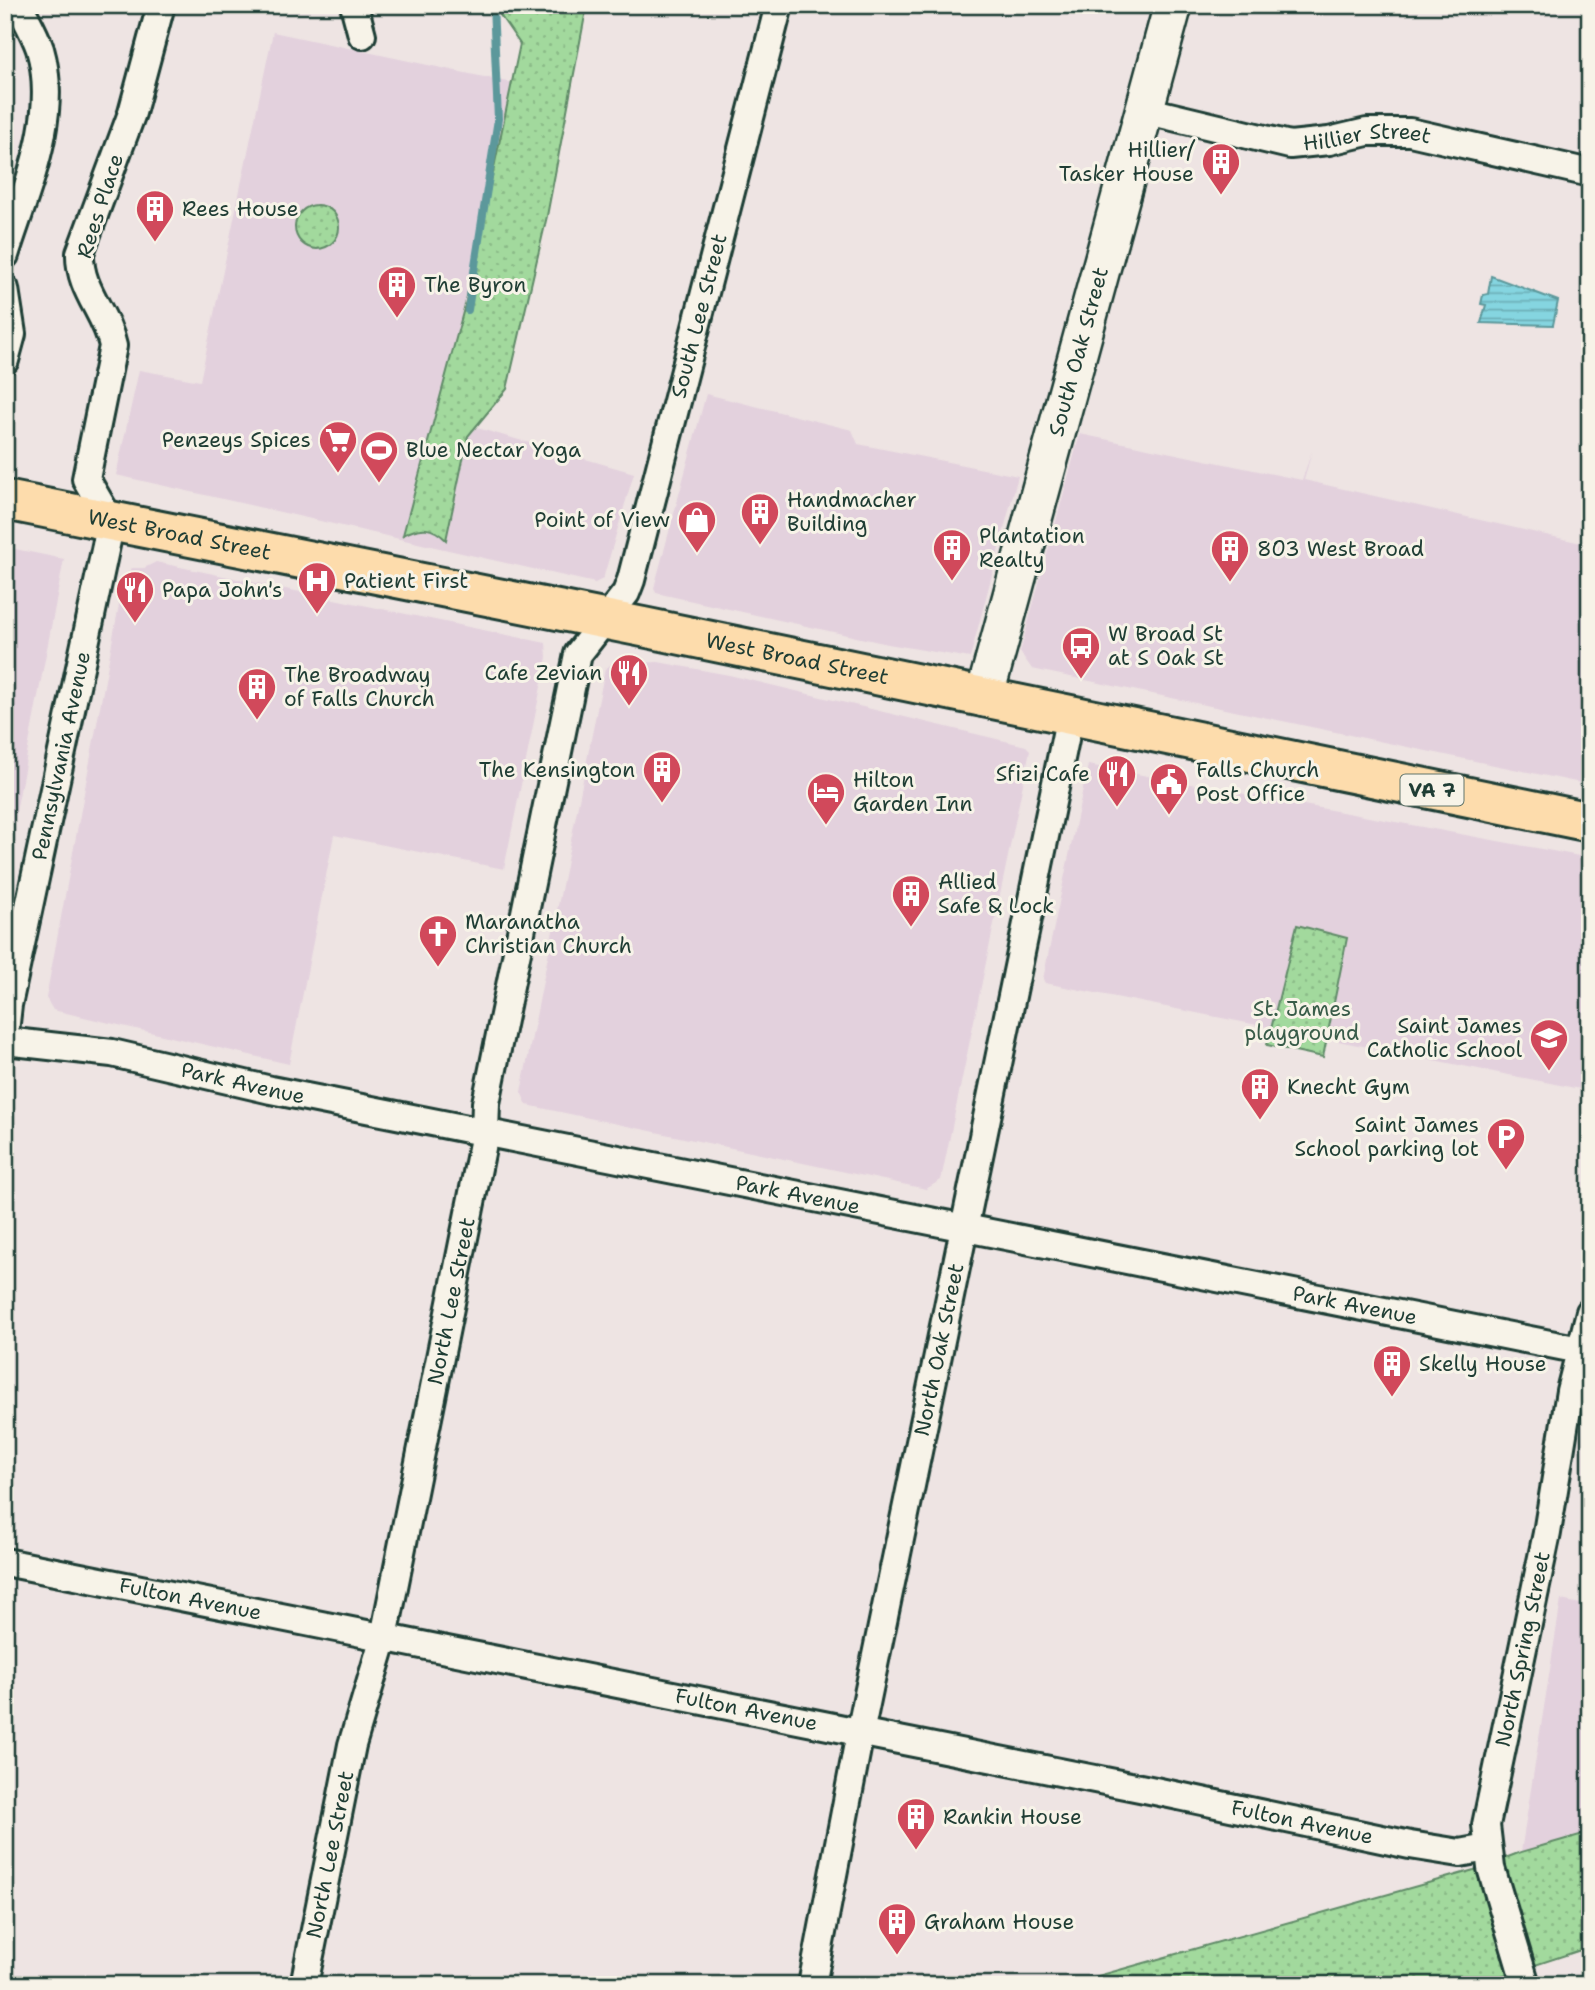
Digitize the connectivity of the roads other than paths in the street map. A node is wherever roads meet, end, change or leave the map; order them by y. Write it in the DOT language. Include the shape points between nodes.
graph roads {
  1 [pos="19,5"];
  2 [pos="161,5"];
  3 [pos="354,5"];
  4 [pos="779,5"];
  5 [pos="1173,5"];
  6 [pos="362,35"];
  7 [pos="1144,110"];
  8 [pos="1590,173"];
  9 [pos="5,255"];
  10 [pos="5,289"];
  11 [pos="5,360"];
  12 [pos="5,500"];
  13 [pos="111,522"];
  14 [pos="602,620"];
  15 [pos="984,698"];
  16 [pos="1070,715"];
  17 [pos="1590,822"];
  18 [pos="5,1032"];
  19 [pos="5,1041"];
  20 [pos="485,1133"];
  21 [pos="964,1228"];
  22 [pos="1590,1312"];
  23 [pos="1584,1351"];
  24 [pos="5,1562"];
  25 [pos="384,1637"];
  26 [pos="860,1733"];
  27 [pos="1487,1849"];
  28 [pos="304,1985"];
  29 [pos="813,1985"];
  30 [pos="1526,1985"];
  1 -- 9 [label="street" via="40,50 45,108 41,137"];
  2 -- 13 [label="street, Rees Place" via="132,113 80,253 79,272 109,327 113,346 86,479"];
  3 -- 6 [label="street"];
  4 -- 14 [label="street, South Lee Street" via="631,580 626,593"];
  5 -- 7 [label="street, South Oak Street"];
  7 -- 8 [label="street, Hillier Street" via="1290,145 1367,132 1410,132"];
  7 -- 15 [label="street, South Oak Street"];
  10 -- 11 [label="street" via="12,334"];
  12 -- 13 [label="main road, West Broad Street / VA 7"];
  13 -- 14 [label="main road, West Broad Street / VA 7"];
  13 -- 18 [label="street, Pennsylvania Avenue"];
  14 -- 15 [label="main road, West Broad Street / VA 7"];
  14 -- 20 [label="street, North Lee Street" via="578,654 486,1103"];
  15 -- 16 [label="main road, West Broad Street / VA 7"];
  16 -- 17 [label="main road, West Broad Street / VA 7"];
  16 -- 21 [label="street, North Oak Street"];
  19 -- 20 [label="street, Park Avenue" via="112,1053"];
  20 -- 21 [label="street, Park Avenue"];
  20 -- 25 [label="street, North Lee Street"];
  21 -- 23 [label="street, Park Avenue"];
  21 -- 26 [label="street, North Oak Street"];
  22 -- 23 [label="street, North Spring Street"];
  23 -- 27 [label="street, North Spring Street" via="1488,1811"];
  24 -- 25 [label="street, Fulton Avenue"];
  25 -- 26 [label="street, Fulton Avenue"];
  25 -- 28 [label="street, North Lee Street" via="352,1745"];
  26 -- 27 [label="street, Fulton Avenue" via="1410,1845 1460,1853"];
  26 -- 29 [label="street, North Oak Street"];
  27 -- 30 [label="street, North Spring Street"];
}
